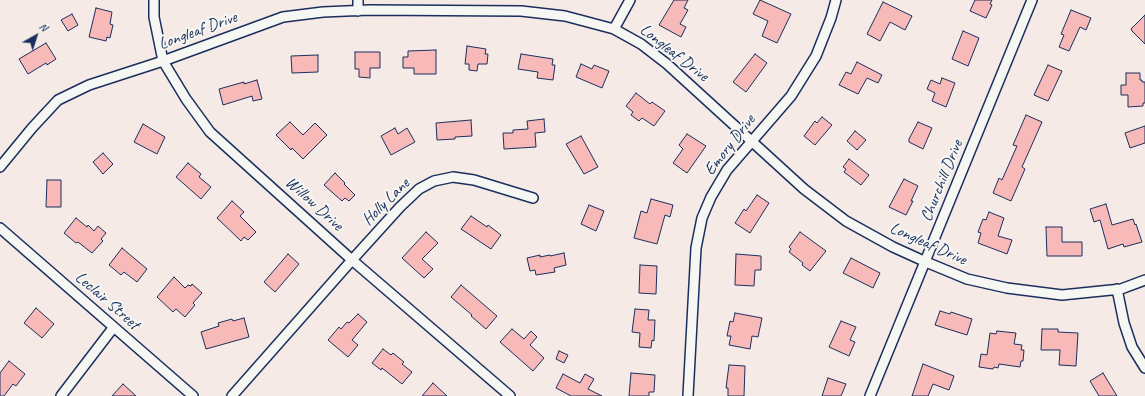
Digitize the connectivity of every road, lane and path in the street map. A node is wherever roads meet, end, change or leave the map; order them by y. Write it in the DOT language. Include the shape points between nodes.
graph roads {
  1 [pos="154,0"];
  2 [pos="358,0"];
  3 [pos="630,0"];
  4 [pos="836,0"];
  5 [pos="1032,0"];
  6 [pos="358,11"];
  7 [pos="614,29"];
  8 [pos="163,60"];
  9 [pos="751,141"];
  10 [pos="0,167"];
  11 [pos="532,198"];
  12 [pos="0,228"];
  13 [pos="352,260"];
  14 [pos="926,262"];
  15 [pos="1145,280"];
  16 [pos="1117,290"];
  17 [pos="113,328"];
  18 [pos="1145,368"];
  19 [pos="61,396"];
  20 [pos="193,396"];
  21 [pos="232,396"];
  22 [pos="510,396"];
  23 [pos="688,396"];
  24 [pos="870,396"];
  1 -- 8 [label="street, Willow Drive" via="154,17"];
  2 -- 6 [label="street"];
  3 -- 7 [label="street"];
  4 -- 9 [label="street, Emory Drive" via="816,56 791,96"];
  5 -- 14 [label="street, Churchill Drive"];
  6 -- 7 [label="street, Longleaf Drive" via="520,11 565,16"];
  6 -- 8 [label="street, Longleaf Drive" via="283,17"];
  7 -- 9 [label="street, Longleaf Drive" via="641,44 667,64"];
  8 -- 10 [label="street, Longleaf Drive" via="89,85 58,100"];
  8 -- 13 [label="street, Willow Drive" via="186,99 210,132"];
  9 -- 14 [label="street, Longleaf Drive" via="804,189 846,220 893,247"];
  9 -- 23 [label="street, Emory Drive" via="727,170 710,197 702,218 696,248"];
  11 -- 13 [label="street, Holly Lane" via="474,180 453,177 434,181 418,189"];
  12 -- 17 [label="street, Leclair Street"];
  13 -- 21 [label="street, Holly Lane"];
  13 -- 22 [label="street, Willow Drive"];
  14 -- 16 [label="street, Longleaf Drive" via="967,279 1007,288 1062,295"];
  14 -- 24 [label="street, Churchill Drive"];
  15 -- 16 [label="street, Longleaf Drive"];
  16 -- 18 [label="street" via="1132,347"];
  17 -- 19 [label="street"];
  17 -- 20 [label="street, Leclair Street"];
}
